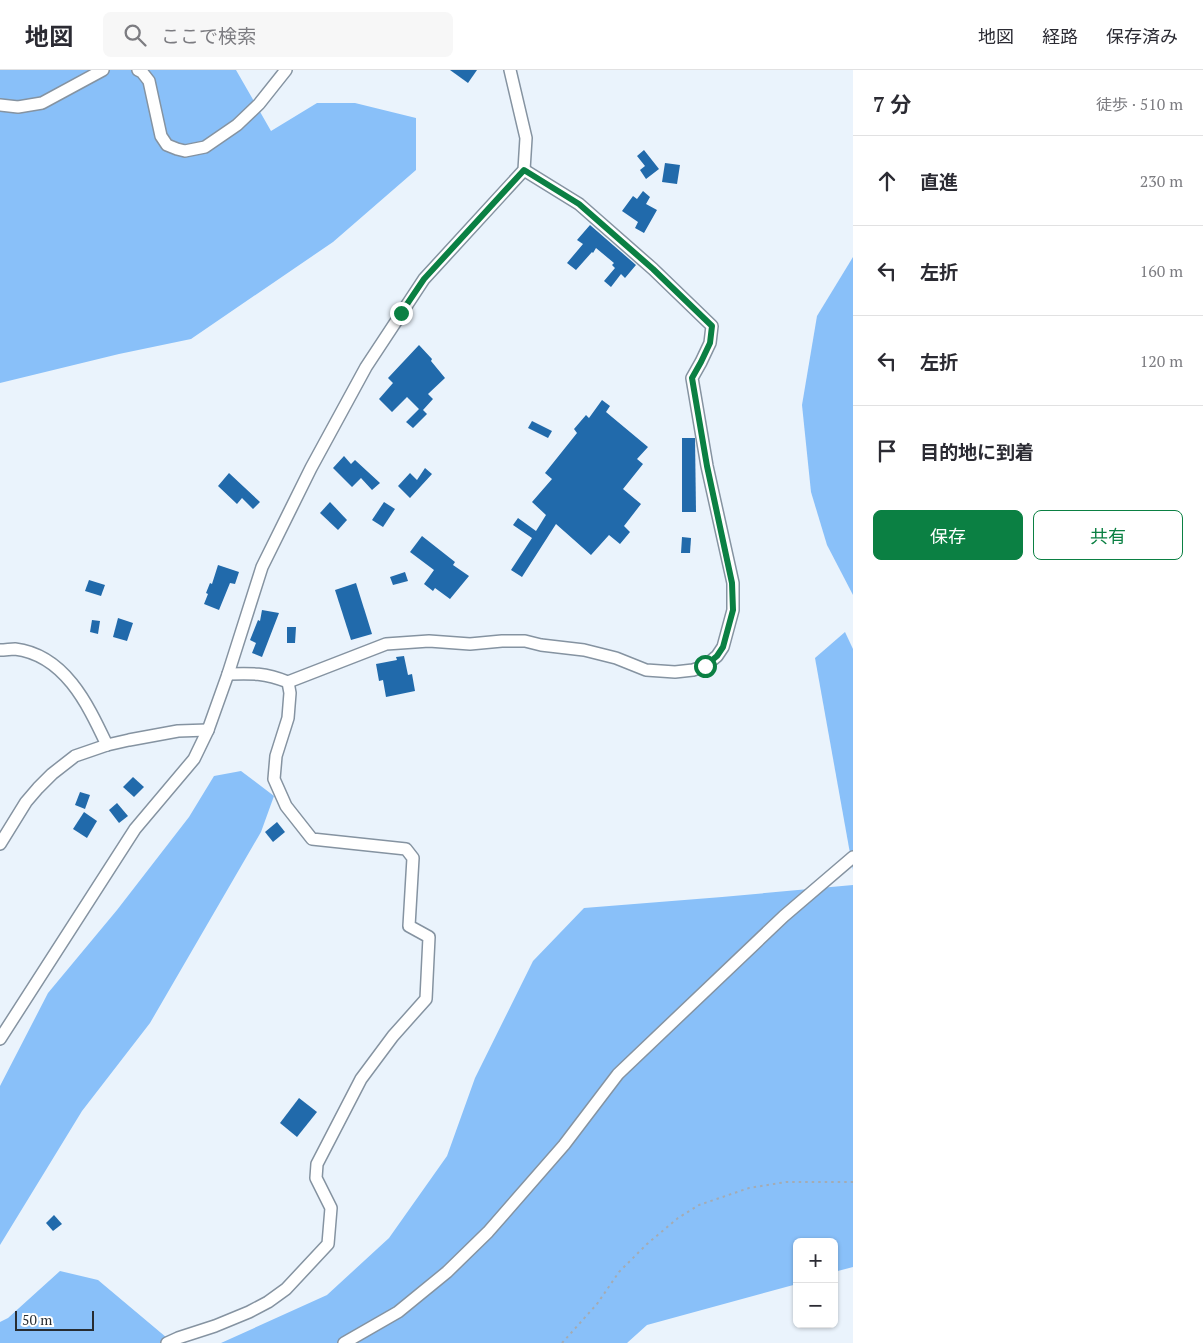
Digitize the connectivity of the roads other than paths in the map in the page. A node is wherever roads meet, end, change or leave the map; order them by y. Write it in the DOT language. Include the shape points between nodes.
graph roads {
  1 [pos="103,70"];
  2 [pos="138,70"];
  3 [pos="286,70"];
  4 [pos="510,70"];
  5 [pos="0,105"];
  6 [pos="524,170"];
  7 [pos="0,650"];
  8 [pos="228,674"];
  9 [pos="288,682"];
  10 [pos="208,730"];
  11 [pos="107,745"];
  12 [pos="0,844"];
  13 [pos="853,857"];
  14 [pos="0,1039"];
  15 [pos="167,1343"];
  16 [pos="344,1343"];
  1 -- 5 [label="street" via="42,103 18,107"];
  2 -- 3 [label="street" via="149,81 161,136 167,145 185,152 205,147 237,126"];
  4 -- 6 [label="street" via="526,138"];
  6 -- 8 [label="street" via="424,279 366,367 310,468 262,566"];
  6 -- 9 [label="street" via="579,204 712,326 710,343 692,378 732,583 733,610 723,647 705,666 674,672 646,670 584,650 526,642 386,644"];
  7 -- 11 [label="street" via="15,649 40,656 62,672 80,693"];
  8 -- 9 [label="street" via="255,673"];
  8 -- 10 [label="street"];
  9 -- 15 [label="street" via="288,718 276,756 274,778 286,806 312,839 406,849 413,858 409,926 429,937 426,1000 361,1079 317,1164 316,1178 331,1208 328,1244 286,1289 268,1302"];
  10 -- 11 [label="street" via="178,731"];
  10 -- 14 [label="street" via="194,759 135,830"];
  11 -- 12 [label="street" via="75,756 52,774 26,802"];
  13 -- 16 [label="street" via="784,916 618,1074 564,1144 488,1232 447,1272 398,1312"];
}
